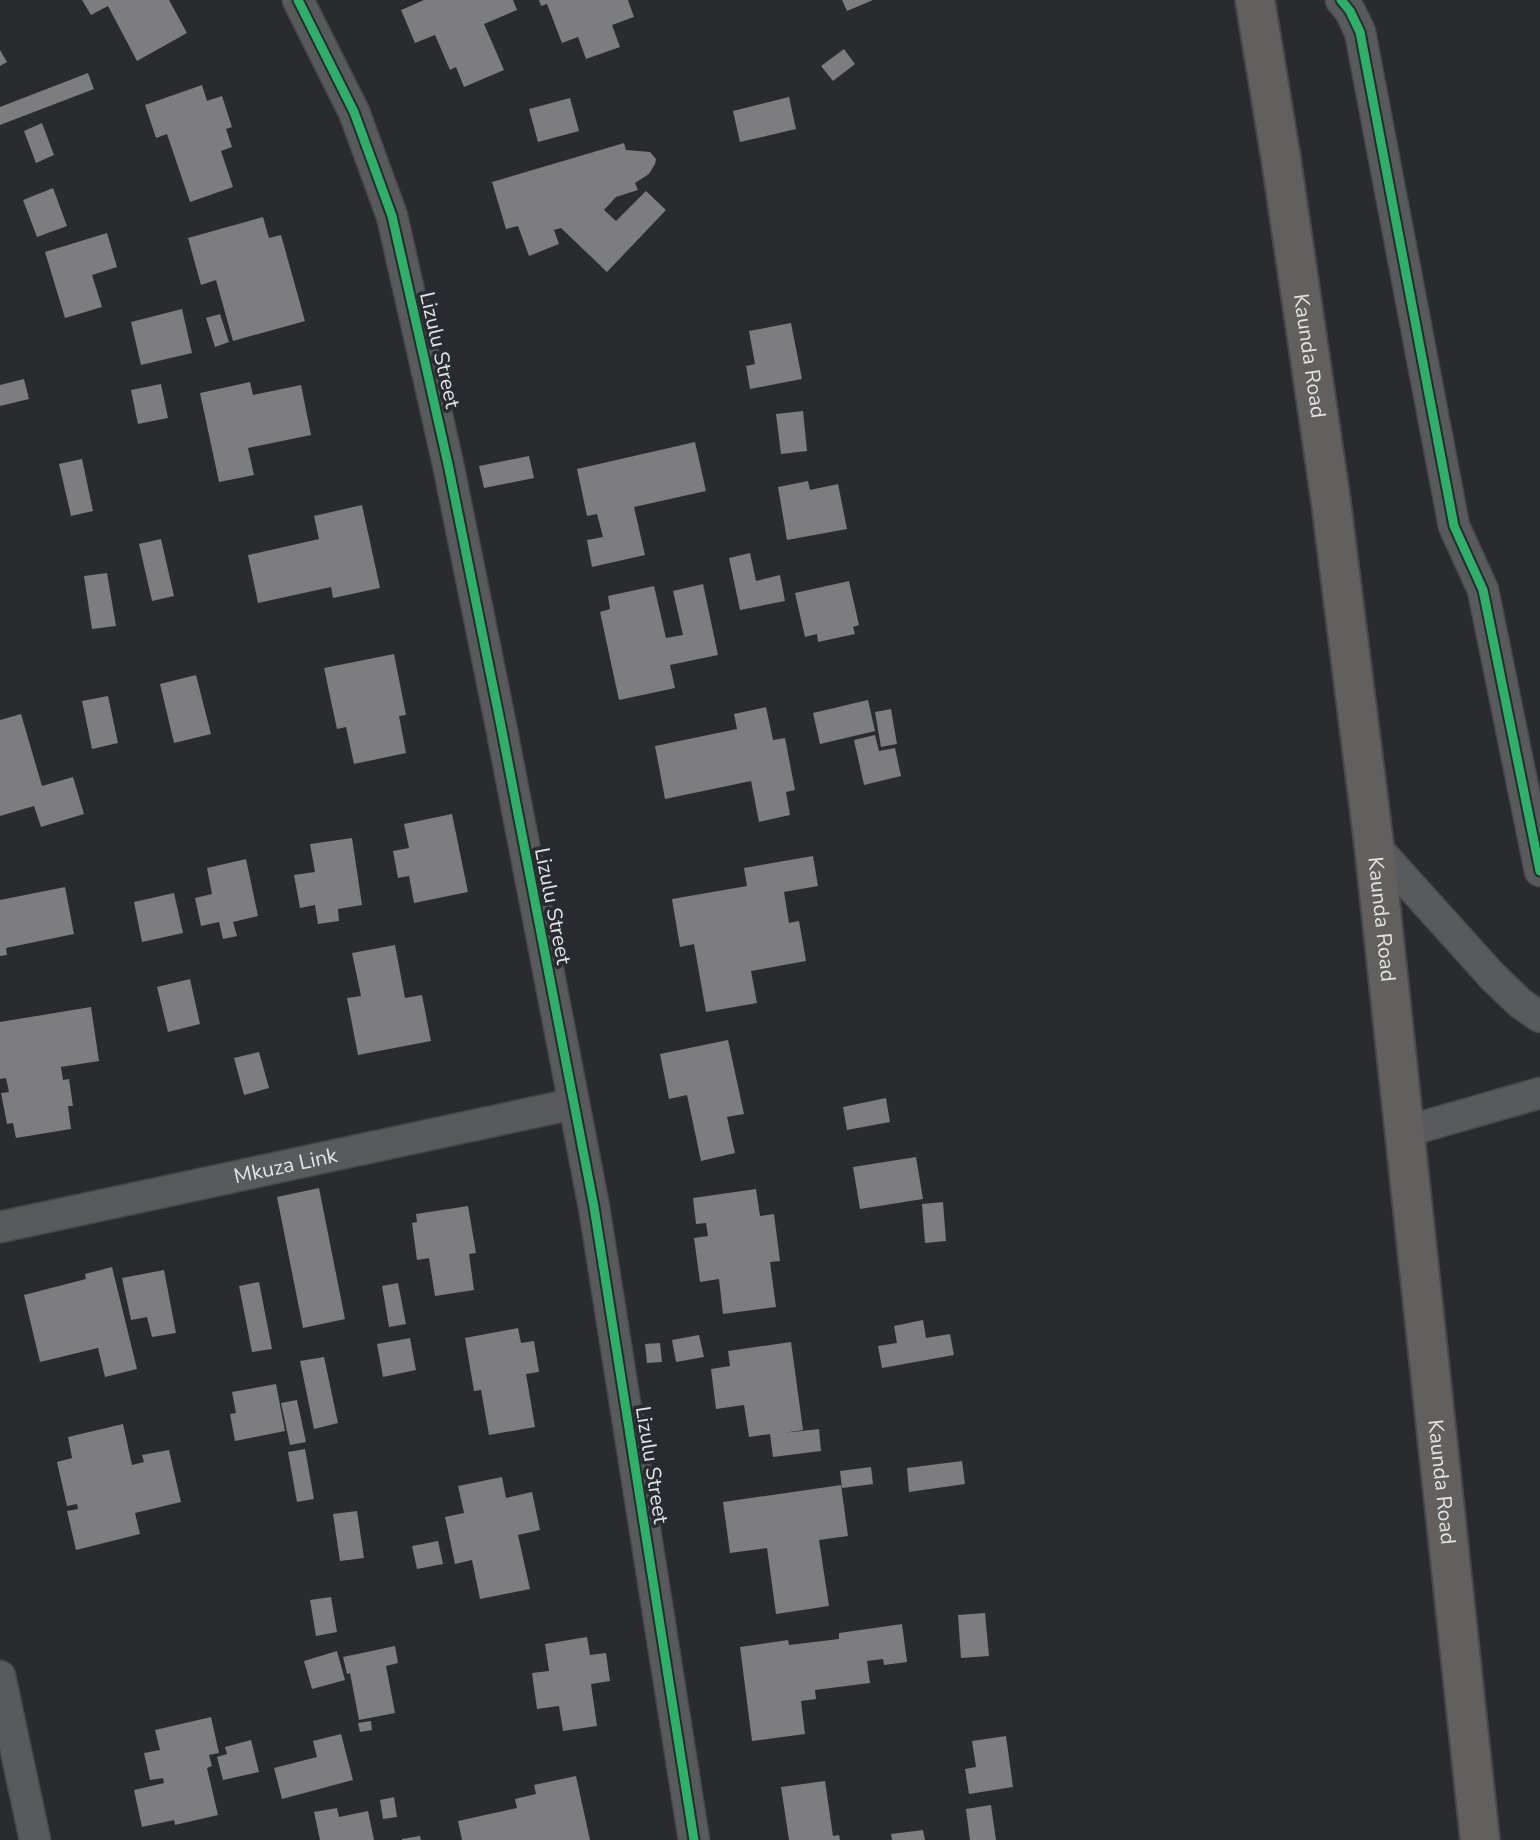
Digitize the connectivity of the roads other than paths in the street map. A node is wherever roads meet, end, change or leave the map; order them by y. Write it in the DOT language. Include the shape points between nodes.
graph roads {
  1 [pos="298,0"];
  2 [pos="1255,0"];
  3 [pos="1341,0"];
  4 [pos="1374,845"];
  5 [pos="1540,871"];
  6 [pos="1540,1017"];
  7 [pos="1540,1093"];
  8 [pos="573,1104"];
  9 [pos="1404,1132"];
  10 [pos="0,1227"];
  11 [pos="0,1675"];
  12 [pos="35,1840"];
  13 [pos="694,1840"];
  14 [pos="1480,1840"];
  1 -- 8 [label="street, Lizulu Street" via="354,112 392,216 499,713"];
  2 -- 4 [label="main road, Kaunda Road" via="1327,474"];
  3 -- 5 [label="street" via="1360,32 1454,526 1483,590"];
  4 -- 6 [label="street" via="1492,976"];
  4 -- 9 [label="main road, Kaunda Road"];
  7 -- 9 [label="street"];
  8 -- 10 [label="street, Mkuza Link"];
  8 -- 13 [label="street, Lizulu Street" via="596,1221"];
  9 -- 14 [label="main road, Kaunda Road"];
  11 -- 12 [label="street"];
}
